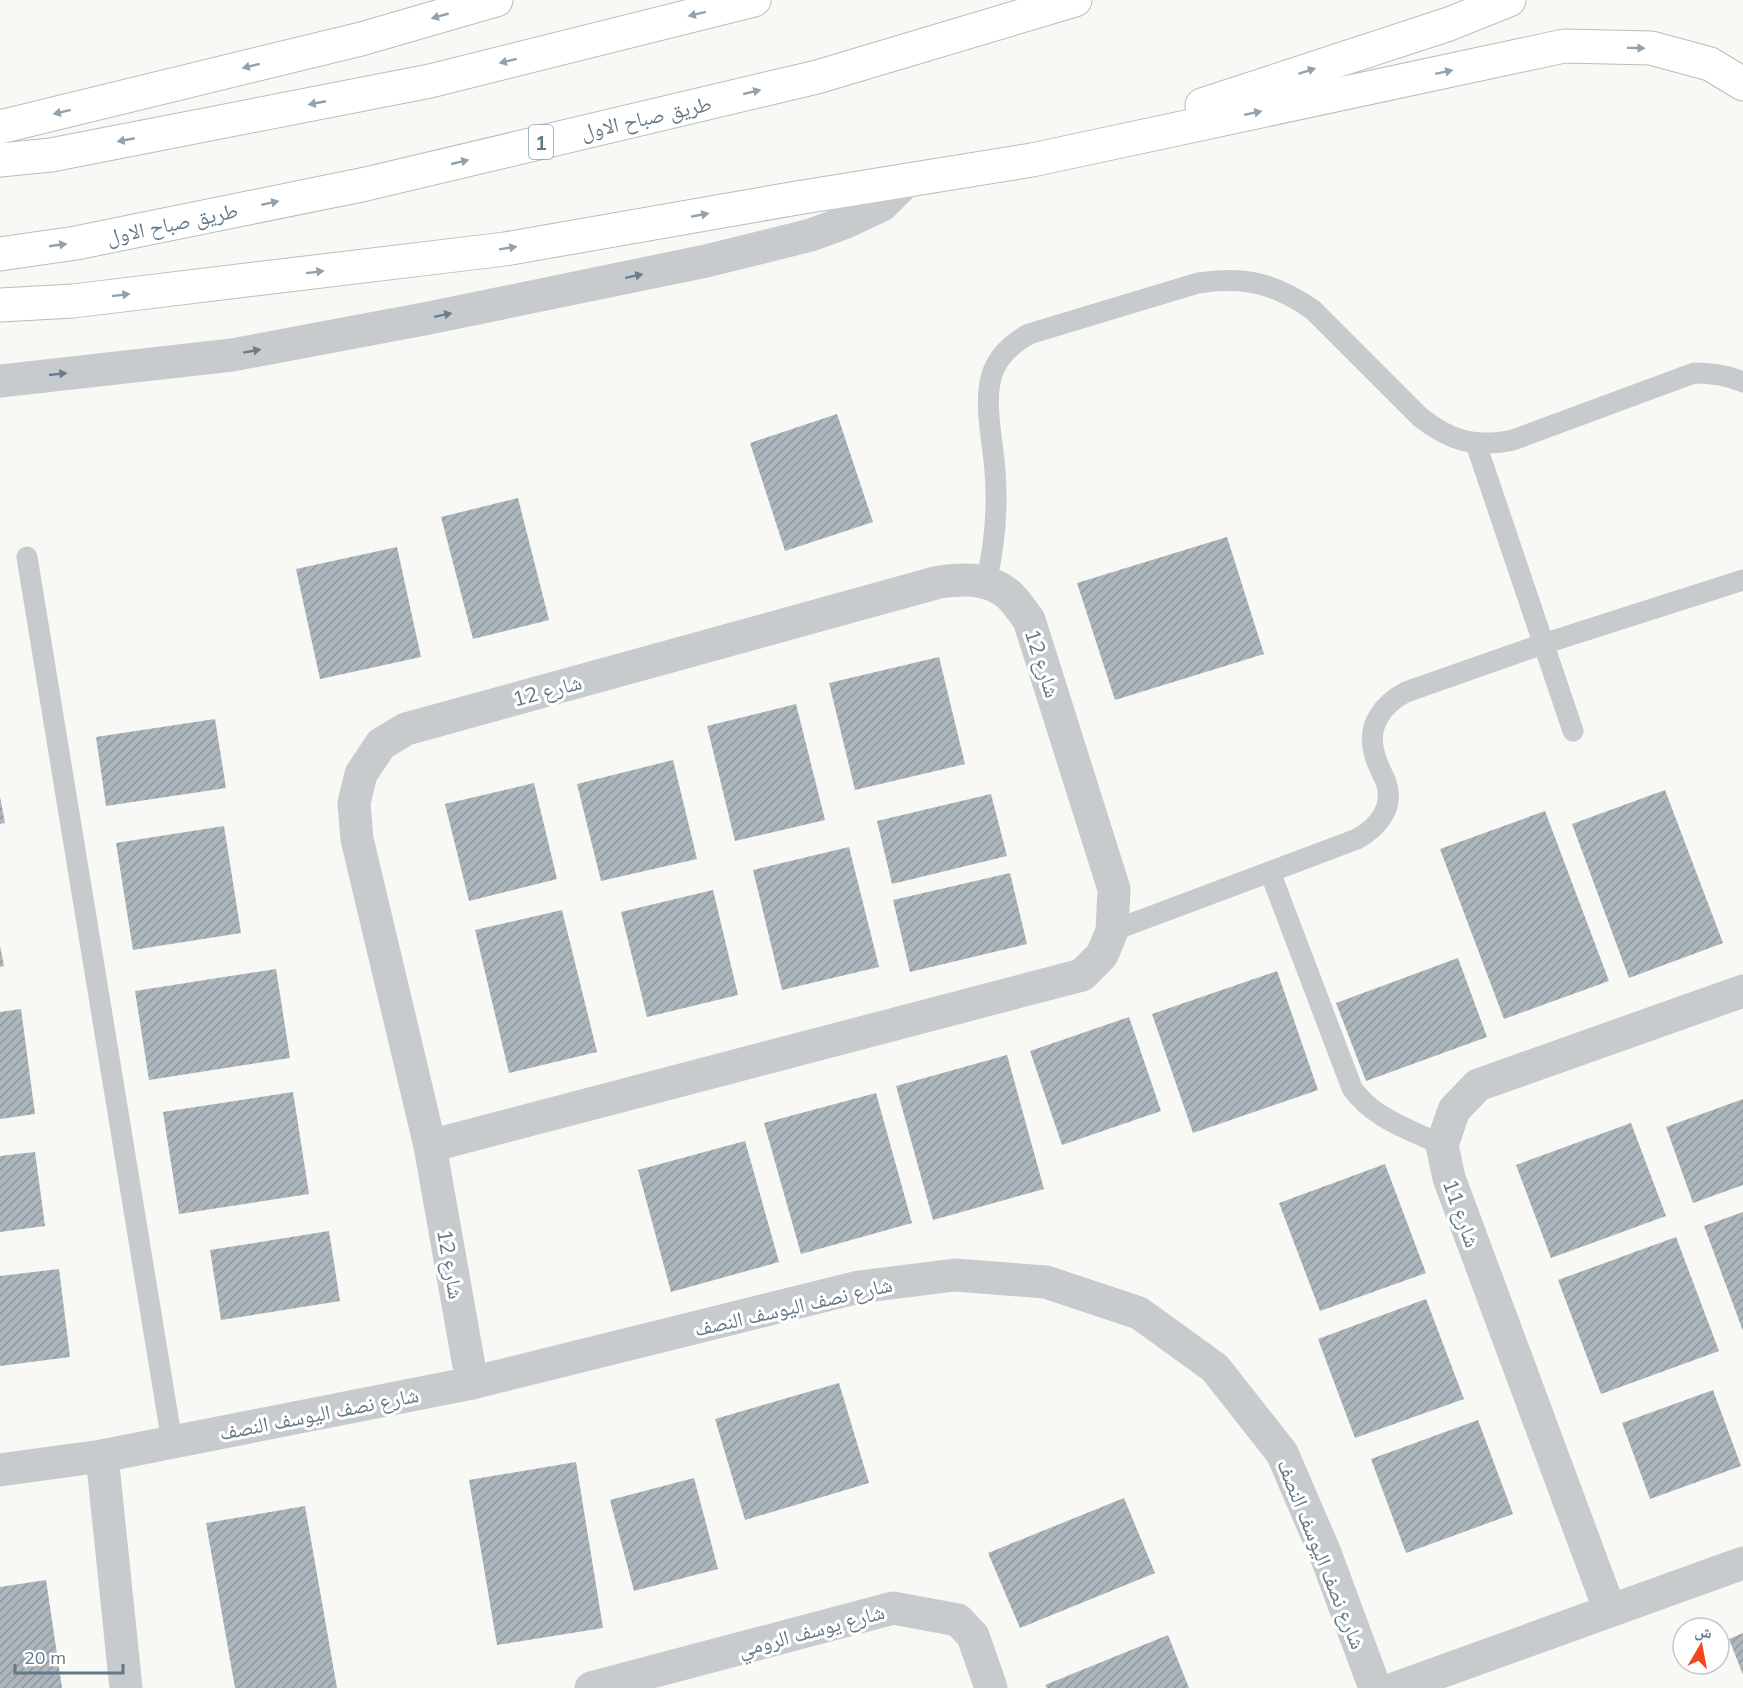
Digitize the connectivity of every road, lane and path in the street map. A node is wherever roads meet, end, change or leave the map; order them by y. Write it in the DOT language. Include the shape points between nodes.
graph roads {
  1 [pos="496,0"];
  2 [pos="754,0"];
  3 [pos="1075,0"];
  4 [pos="1509,0"];
  5 [pos="1743,84"];
  6 [pos="0,127"];
  7 [pos="0,160"];
  8 [pos="1032,160"];
  9 [pos="907,180"];
  10 [pos="0,254"];
  11 [pos="0,305"];
  12 [pos="0,381"];
  13 [pos="1743,382"];
  14 [pos="1476,444"];
  15 [pos="27,557"];
  16 [pos="1743,580"];
  17 [pos="986,582"];
  18 [pos="1544,644"];
  19 [pos="1573,731"];
  20 [pos="1270,872"];
  21 [pos="1112,931"];
  22 [pos="1743,991"];
  23 [pos="1442,1144"];
  24 [pos="430,1146"];
  25 [pos="472,1383"];
  26 [pos="172,1442"];
  27 [pos="102,1456"];
  28 [pos="0,1470"];
  29 [pos="1743,1563"];
  30 [pos="1610,1611"];
  31 [pos="126,1688"];
  32 [pos="591,1688"];
  33 [pos="991,1688"];
  34 [pos="1376,1688"];
  35 [pos="1396,1688"];
  1 -- 6 [label="highway, one-way" via="361,39"];
  2 -- 7 [label="highway, one-way" via="430,81 51,155"];
  10 -- 3 [label="highway, طريق صباح الاول / 1, one-way" via="76,243 389,178 817,77"];
  8 -- 4 [label="highway, one-way" via="1449,24"];
  8 -- 5 [label="highway, one-way" via="1564,46 1651,48 1710,64"];
  8 -- 9 [label="highway"];
  11 -- 9 [label="highway, one-way" via="73,301 505,249"];
  12 -- 9 [label="street, one-way" via="232,355 706,261 811,235 846,222 882,205"];
  13 -- 14 [label="lane" via="1712,373 1694,373 1513,440"];
  14 -- 17 [label="lane" via="1455,439 1420,417 1313,310 1292,296 1246,280 1198,283 1029,334 996,364 988,393 997,518"];
  14 -- 18 [label="lane"];
  15 -- 26 [label="lane"];
  16 -- 18 [label="lane"];
  17 -- 21 [label="street, شارع 12" via="1008,594 1029,620 1114,889"];
  17 -- 24 [label="street, شارع 12" via="939,582 406,729 381,744 360,774 354,803 357,839"];
  18 -- 19 [label="lane"];
  18 -- 20 [label="lane" via="1395,698 1377,716 1373,728 1374,754 1387,785 1388,801 1382,818 1372,831 1357,839"];
  20 -- 21 [label="lane"];
  20 -- 23 [label="lane" via="1352,1089 1372,1110"];
  21 -- 24 [label="street, شارع 12" via="1102,955 1082,975"];
  22 -- 23 [label="street" via="1478,1085 1454,1110"];
  23 -- 30 [label="street, شارع 11" via="1449,1178"];
  24 -- 25 [label="street, شارع 12"];
  25 -- 26 [label="street, شارع نصف اليوسف النصف"];
  25 -- 34 [label="street, شارع نصف اليوسف النصف" via="859,1287 955,1275 1046,1282 1139,1313 1215,1368 1282,1453"];
  26 -- 27 [label="street, شارع نصف اليوسف النصف"];
  27 -- 28 [label="street, شارع نصف اليوسف النصف"];
  27 -- 31 [label="street"];
  29 -- 30 [label="street"];
  30 -- 35 [label="street"];
  32 -- 33 [label="street, شارع يوسف الرومي" via="893,1608 958,1620 973,1636"];
}
